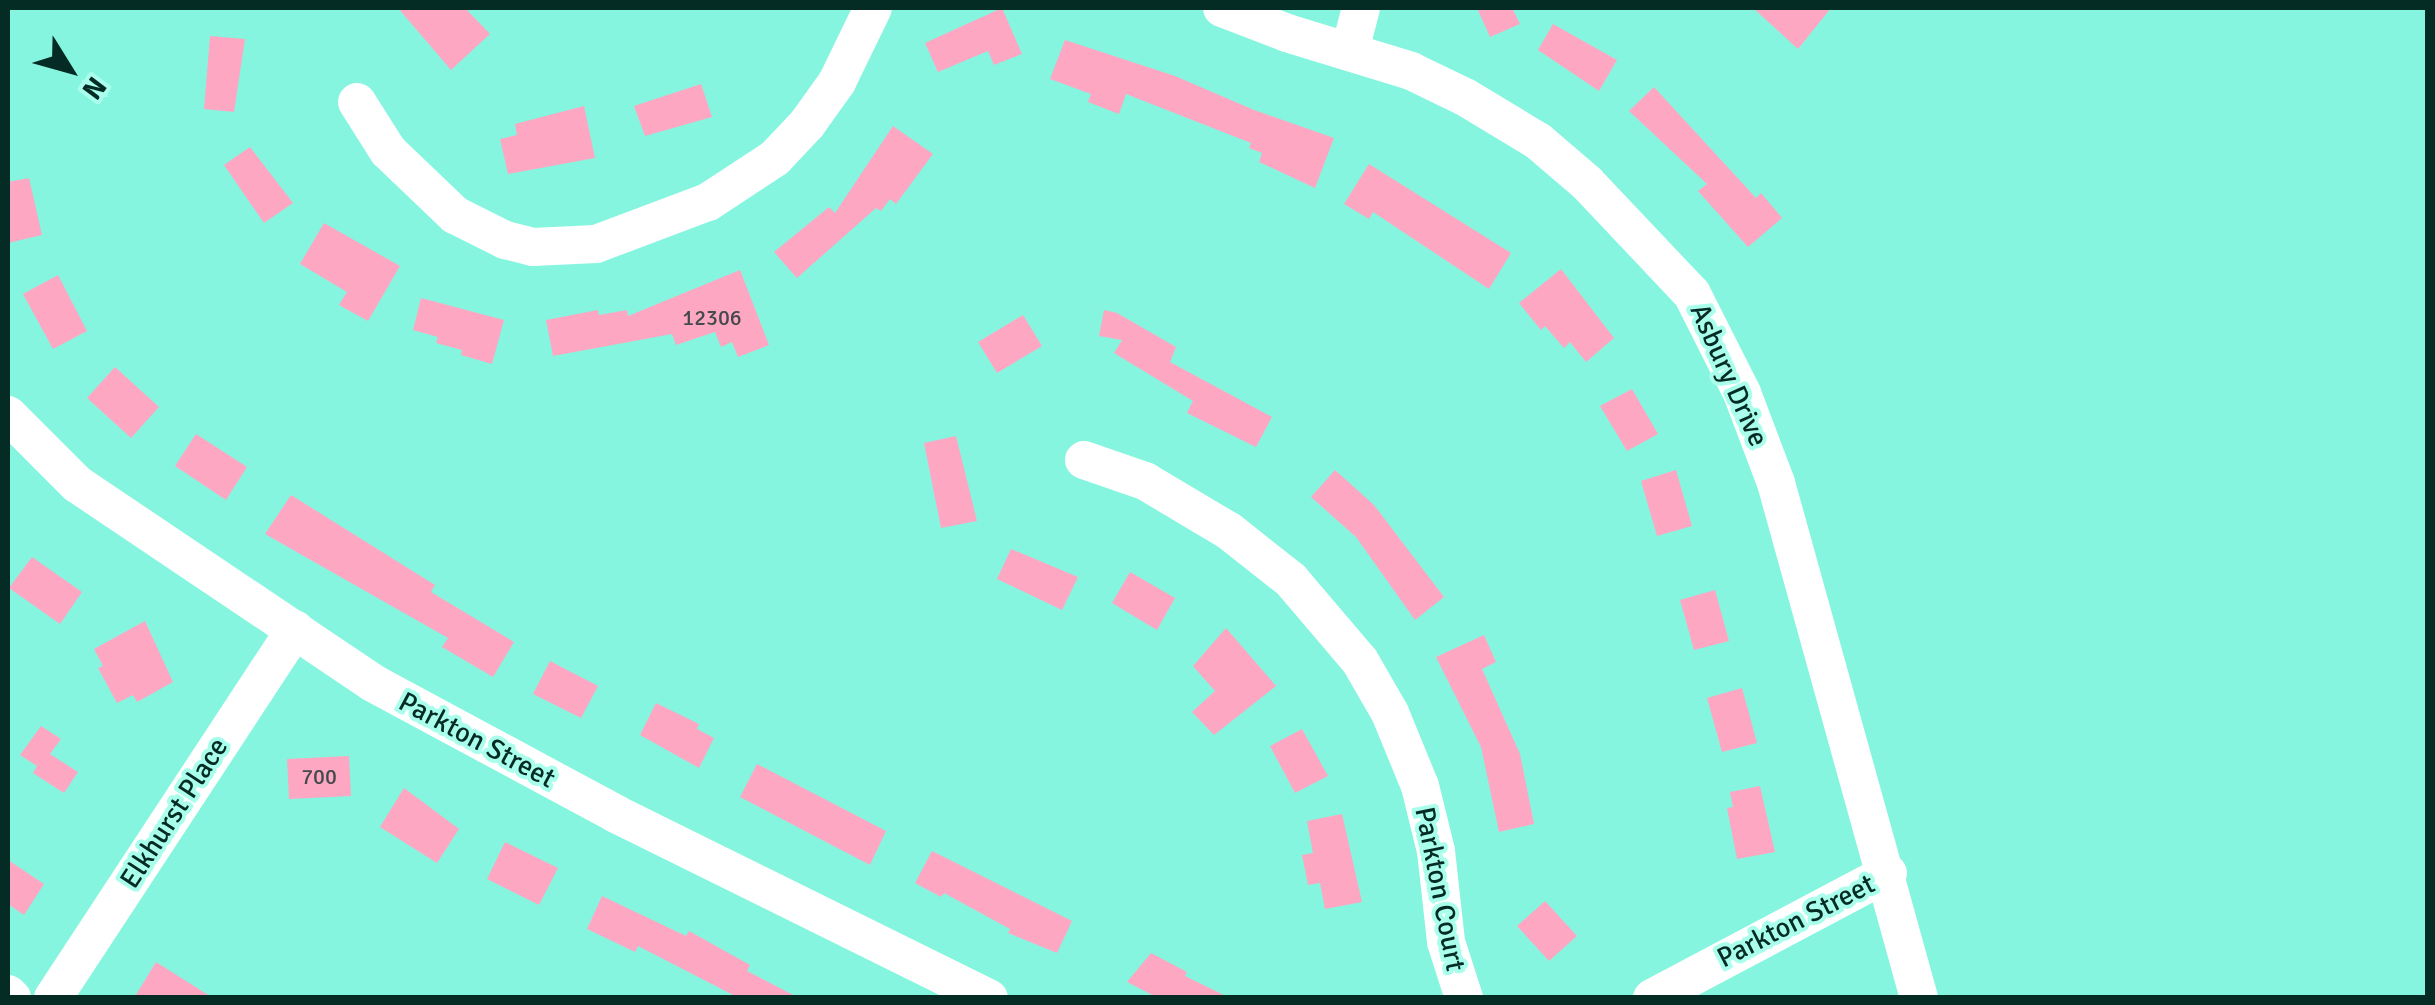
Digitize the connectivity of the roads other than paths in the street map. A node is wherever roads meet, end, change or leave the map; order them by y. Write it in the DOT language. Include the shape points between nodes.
graph roads {
  1 [pos="873,8"];
  2 [pos="1222,8"];
  3 [pos="1361,8"];
  4 [pos="1350,50"];
  5 [pos="356,102"];
  6 [pos="8,415"];
  7 [pos="1084,460"];
  8 [pos="296,629"];
  9 [pos="1888,873"];
  10 [pos="53,998"];
  11 [pos="988,998"];
  12 [pos="1464,998"];
  13 [pos="1652,998"];
  14 [pos="1919,998"];
  1 -- 5 [label="street" via="837,82 775,158 708,202 596,244 534,247 454,215 388,152"];
  2 -- 4 [label="street, Asbury Drive"];
  3 -- 4 [label="street"];
  4 -- 9 [label="street, Asbury Drive" via="1412,70 1538,142 1632,226 1692,294 1735,376 1776,483"];
  6 -- 8 [label="street, Parkton Street" via="77,484"];
  7 -- 12 [label="street, Parkton Court" via="1145,481 1229,531 1290,580 1360,661 1420,786 1436,851 1446,942"];
  8 -- 10 [label="street, Elkhurst Place"];
  8 -- 11 [label="street, Parkton Street" via="454,729"];
  9 -- 13 [label="street, Parkton Street"];
  9 -- 14 [label="street, Asbury Drive"];
}
